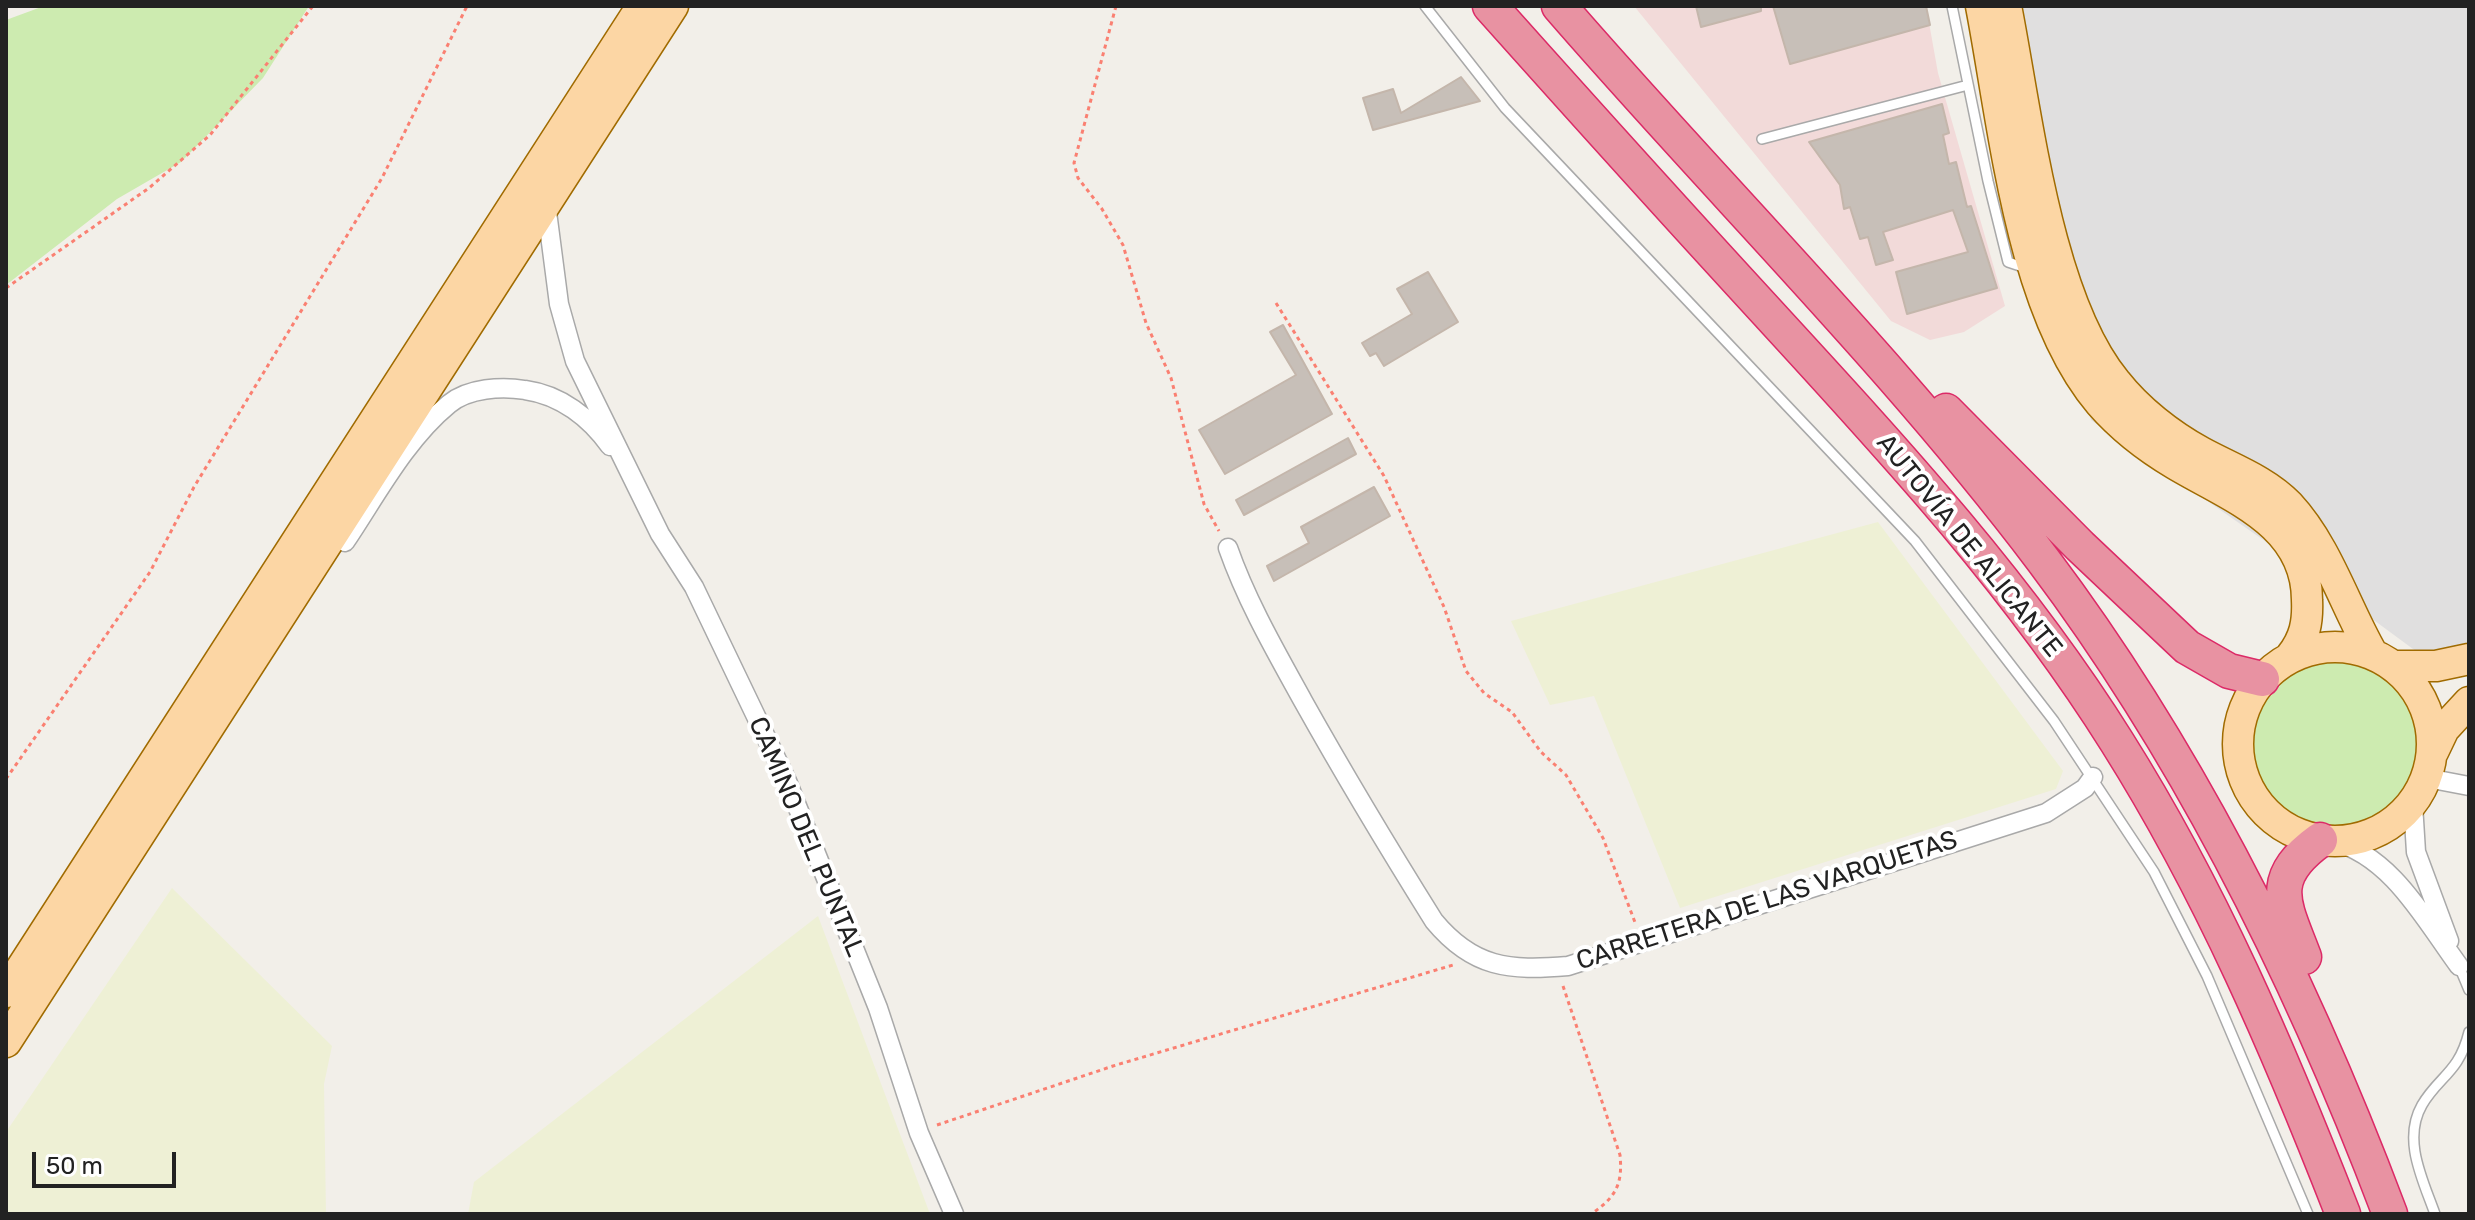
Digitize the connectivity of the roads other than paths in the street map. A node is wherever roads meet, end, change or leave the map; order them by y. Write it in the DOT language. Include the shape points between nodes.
graph roads {
  1 [pos="642,6"];
  2 [pos="673,6"];
  3 [pos="1425,6"];
  4 [pos="1490,6"];
  5 [pos="1559,6"];
  6 [pos="1952,6"];
  7 [pos="1981,6"];
  8 [pos="2006,6"];
  9 [pos="1968,85"];
  10 [pos="1762,139"];
  11 [pos="546,204"];
  12 [pos="2037,271"];
  13 [pos="1845,326"];
  14 [pos="629,472"];
  15 [pos="1228,548"];
  16 [pos="296,593"];
  17 [pos="2291,656"];
  18 [pos="2469,659"];
  19 [pos="2384,660"];
  20 [pos="2262,679"];
  21 [pos="2469,702"];
  22 [pos="2093,777"];
  23 [pos="2424,778"];
  24 [pos="2469,786"];
  25 [pos="2326,840"];
  26 [pos="2459,966"];
  27 [pos="2469,990"];
  28 [pos="6,992"];
  29 [pos="2469,1032"];
  30 [pos="6,1042"];
  31 [pos="2356,1122"];
  32 [pos="954,1214"];
  33 [pos="2308,1214"];
  34 [pos="2343,1214"];
  35 [pos="2390,1214"];
  36 [pos="2435,1214"];
  1 -- 28 [label="main road"];
  2 -- 11 [label="main road"];
  3 -- 22 [label="lane" via="1516,120 1915,541"];
  4 -- 34 [label="highway, AUTOVÍA DE ALICANTE" via="1893,449 2001,578 2067,668 2115,739 2203,891 2281,1056"];
  5 -- 13 [label="highway, AUTOVÍA DE ALICANTE"];
  6 -- 9 [label="lane"];
  7 -- 12 [label="main road" via="2022,223"];
  8 -- 19 [label="main road" via="2046,213 2089,343 2116,382 2153,418 2288,505"];
  9 -- 10 [label="lane"];
  9 -- 12 [label="lane" via="2008,262"];
  11 -- 14 [label="street, CAMINO DEL PUNTAL" via="567,341"];
  11 -- 16 [label="main road"];
  12 -- 17 [label="main road" via="2058,335 2099,402 2150,448 2262,514 2289,545 2307,593 2304,637"];
  13 -- 20 [label="highway" via="1892,354 2187,647 2229,671"];
  13 -- 31 [label="highway, AUTOVÍA DE ALICANTE" via="2041,559 2108,652 2241,873"];
  14 -- 16 [label="street, CAMINO DEL PUNTAL" via="585,417 560,401 513,388 471,394 450,402 409,448 337,554"];
  14 -- 32 [label="street, CAMINO DEL PUNTAL" via="694,587 787,781"];
  15 -- 22 [label="street, CARRETERA DE LAS VARQUETAS" via="1259,619 1349,783 1434,921 1476,960 1557,967 1643,942 2046,813"];
  16 -- 30 [label="main road"];
  17 -- 19 [label="main road" via="2331,646"];
  17 -- 20 [label="main road"];
  18 -- 19 [label="main road" via="2436,666"];
  19 -- 23 [label="main road" via="2409,680 2428,713"];
  20 -- 25 [label="main road" via="2240,719 2237,742 2243,776 2260,806 2277,822"];
  21 -- 23 [label="main road" via="2444,729"];
  22 -- 33 [label="lane" via="2154,872 2207,976"];
  23 -- 24 [label="street"];
  23 -- 25 [label="main road" via="2385,828 2368,836"];
  23 -- 26 [label="street" via="2416,852"];
  25 -- 26 [label="street" via="2354,846 2387,872"];
  25 -- 31 [label="highway" via="2292,863 2283,896 2338,1047"];
  26 -- 27 [label="lane"];
  29 -- 36 [label="lane" via="2451,1074 2422,1104 2415,1123 2414,1157"];
  31 -- 35 [label="highway, AUTOVÍA DE ALICANTE"];
}
